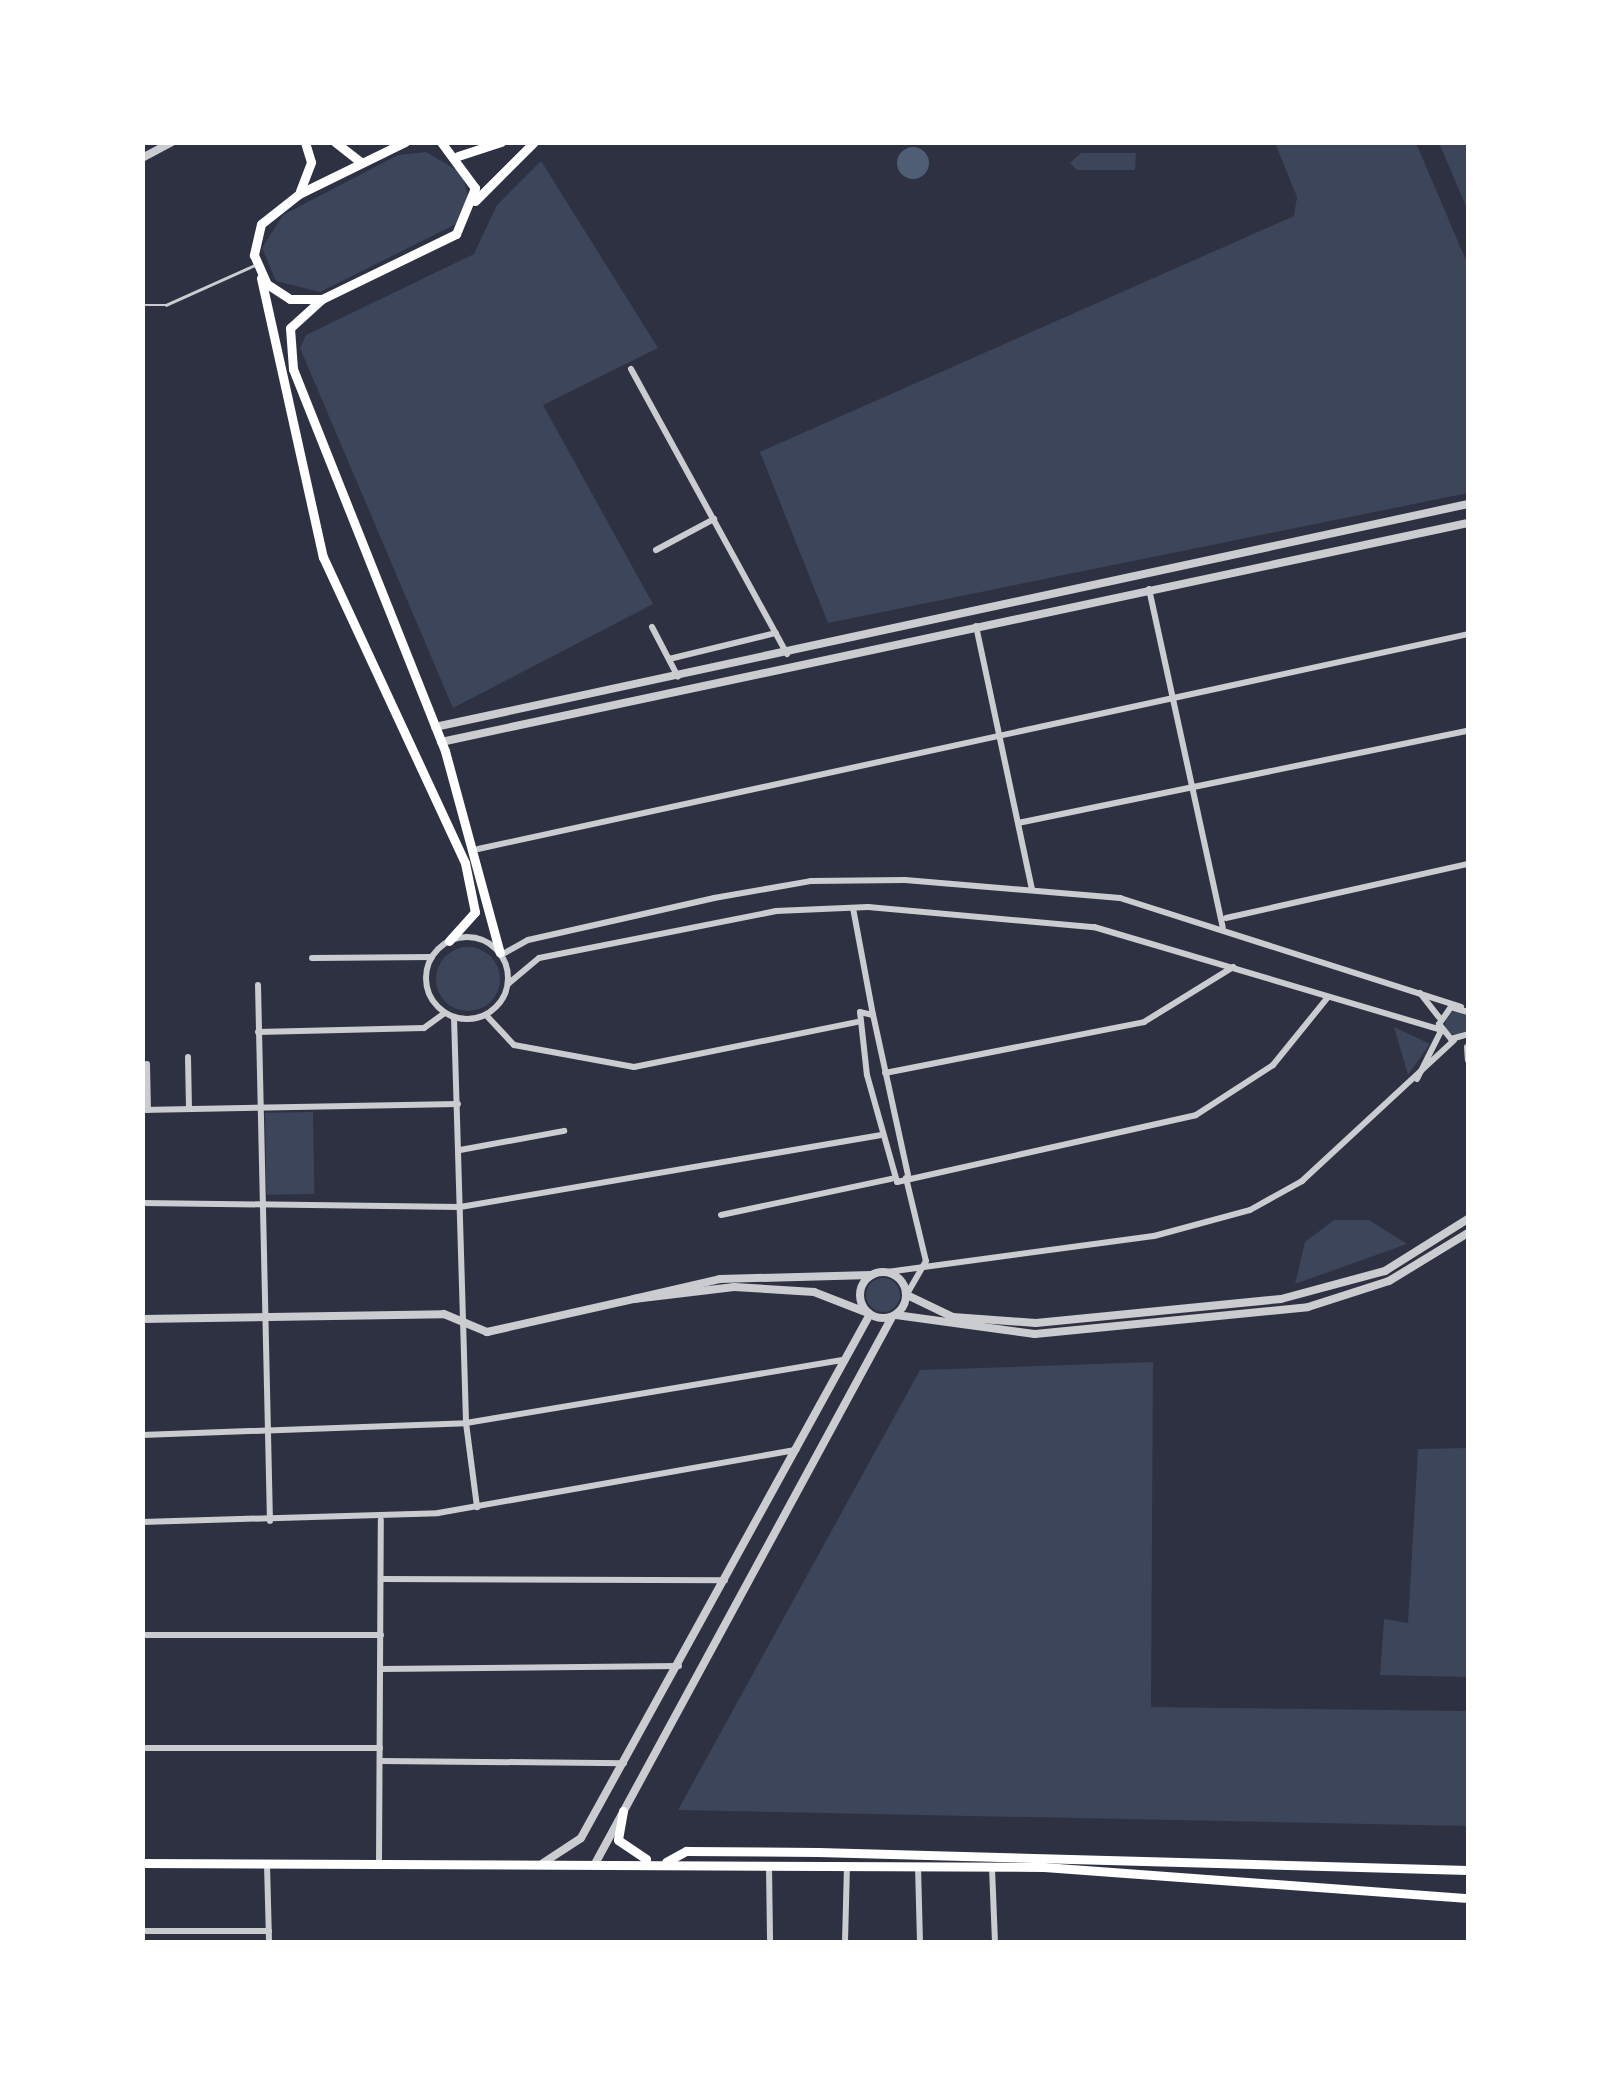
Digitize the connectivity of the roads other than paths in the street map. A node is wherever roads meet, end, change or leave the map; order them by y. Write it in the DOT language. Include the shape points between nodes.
graph roads {
  1 [pos="172,142"];
  2 [pos="305,142"];
  3 [pos="335,142"];
  4 [pos="405,142"];
  5 [pos="441,142"];
  6 [pos="501,142"];
  7 [pos="534,142"];
  8 [pos="1304,142"];
  9 [pos="1372,142"];
  10 [pos="458,156"];
  11 [pos="142,158"];
  12 [pos="359,161"];
  13 [pos="299,194"];
  14 [pos="475,201"];
  15 [pos="256,265"];
  16 [pos="262,278"];
  17 [pos="322,299"];
  18 [pos="142,306"];
  19 [pos="632,369"];
  20 [pos="1468,504"];
  21 [pos="714,518"];
  22 [pos="1468,523"];
  23 [pos="656,550"];
  24 [pos="1148,588"];
  25 [pos="976,626"];
  26 [pos="652,627"];
  27 [pos="776,633"];
  28 [pos="1468,634"];
  29 [pos="788,654"];
  30 [pos="670,659"];
  31 [pos="790,667"];
  32 [pos="678,677"];
  33 [pos="1175,697"];
  34 [pos="462,722"];
  35 [pos="435,727"];
  36 [pos="1468,731"];
  37 [pos="1000,734"];
  38 [pos="464,736"];
  39 [pos="441,742"];
  40 [pos="1196,786"];
  41 [pos="1018,823"];
  42 [pos="478,848"];
  43 [pos="1468,864"];
  44 [pos="1032,889"];
  45 [pos="854,908"];
  46 [pos="1226,918"];
  47 [pos="1223,927"];
  48 [pos="449,941"];
  49 [pos="501,954"];
  50 [pos="432,957"];
  51 [pos="312,958"];
  52 [pos="1233,968"];
  53 [pos="1391,980"];
  54 [pos="258,984"];
  55 [pos="508,984"];
  56 [pos="1328,996"];
  57 [pos="1465,1008"];
  58 [pos="444,1013"];
  59 [pos="486,1015"];
  60 [pos="873,1015"];
  61 [pos="454,1017"];
  62 [pos="1440,1019"];
  63 [pos="856,1022"];
  64 [pos="1441,1030"];
  65 [pos="258,1032"];
  66 [pos="1468,1034"];
  67 [pos="1455,1040"];
  68 [pos="1468,1047"];
  69 [pos="188,1056"];
  70 [pos="1468,1060"];
  71 [pos="147,1064"];
  72 [pos="885,1073"];
  73 [pos="1396,1102"];
  74 [pos="458,1104"];
  75 [pos="259,1107"];
  76 [pos="189,1109"];
  77 [pos="145,1110"];
  78 [pos="564,1131"];
  79 [pos="880,1134"];
  80 [pos="460,1150"];
  81 [pos="907,1176"];
  82 [pos="890,1180"];
  83 [pos="260,1202"];
  84 [pos="142,1203"];
  85 [pos="460,1208"];
  86 [pos="720,1215"];
  87 [pos="1468,1218"];
  88 [pos="1468,1233"];
  89 [pos="926,1261"];
  90 [pos="887,1272"];
  91 [pos="872,1275"];
  92 [pos="907,1294"];
  93 [pos="634,1299"];
  94 [pos="869,1314"];
  95 [pos="261,1316"];
  96 [pos="894,1316"];
  97 [pos="142,1319"];
  98 [pos="462,1322"];
  99 [pos="844,1360"];
  100 [pos="466,1423"];
  101 [pos="266,1433"];
  102 [pos="142,1435"];
  103 [pos="797,1450"];
  104 [pos="477,1506"];
  105 [pos="382,1520"];
  106 [pos="270,1521"];
  107 [pos="142,1522"];
  108 [pos="381,1580"];
  109 [pos="726,1580"];
  110 [pos="142,1635"];
  111 [pos="381,1636"];
  112 [pos="679,1666"];
  113 [pos="380,1669"];
  114 [pos="142,1748"];
  115 [pos="380,1748"];
  116 [pos="380,1761"];
  117 [pos="626,1762"];
  118 [pos="622,1811"];
  119 [pos="581,1838"];
  120 [pos="604,1842"];
  121 [pos="596,1862"];
  122 [pos="142,1863"];
  123 [pos="663,1863"];
  124 [pos="267,1864"];
  125 [pos="380,1864"];
  126 [pos="538,1864"];
  127 [pos="769,1866"];
  128 [pos="847,1866"];
  129 [pos="918,1866"];
  130 [pos="992,1868"];
  131 [pos="1468,1870"];
  132 [pos="1468,1898"];
  133 [pos="142,1931"];
  134 [pos="269,1931"];
  135 [pos="269,1942"];
  136 [pos="770,1942"];
  137 [pos="846,1942"];
  138 [pos="920,1942"];
  139 [pos="995,1942"];
  1 -- 11 [label="street"];
  2 -- 13 [label="main road" via="311,162"];
  3 -- 12 [label="main road"];
  4 -- 12 [label="main road"];
  5 -- 10 [label="main road"];
  6 -- 10 [label="main road"];
  7 -- 14 [label="main road"];
  8 -- 9 [label="lane"];
  10 -- 14 [label="main road"];
  12 -- 13 [label="main road"];
  13 -- 15 [label="main road" via="261,224"];
  14 -- 17 [label="main road" via="437,246"];
  15 -- 16 [label="main road"];
  15 -- 18 [label="lane" via="166,305"];
  16 -- 17 [label="main road" via="290,299"];
  16 -- 48 [label="main road" via="323,557 466,863 474,912"];
  17 -- 35 [label="main road" via="290,328 294,369"];
  19 -- 21 [label="street"];
  20 -- 29 [label="street"];
  21 -- 23 [label="street"];
  21 -- 27 [label="street"];
  22 -- 24 [label="street"];
  24 -- 25 [label="street"];
  24 -- 33 [label="street"];
  25 -- 31 [label="street"];
  25 -- 37 [label="street"];
  26 -- 30 [label="street"];
  27 -- 29 [label="street"];
  27 -- 30 [label="street"];
  28 -- 33 [label="street"];
  29 -- 31 [label="street"];
  29 -- 32 [label="street"];
  30 -- 32 [label="street"];
  31 -- 38 [label="street"];
  32 -- 34 [label="street"];
  33 -- 37 [label="street"];
  33 -- 40 [label="street"];
  34 -- 35 [label="street"];
  34 -- 38 [label="street"];
  35 -- 39 [label="main road"];
  36 -- 40 [label="street"];
  37 -- 41 [label="street"];
  37 -- 42 [label="street"];
  38 -- 39 [label="street"];
  39 -- 42 [label="main road"];
  40 -- 41 [label="street"];
  40 -- 46 [label="street"];
  41 -- 44 [label="street"];
  42 -- 49 [label="main road"];
  43 -- 46 [label="street"];
  44 -- 47 [label="street" via="1120,898"];
  44 -- 49 [label="street" via="811,881 528,940"];
  45 -- 52 [label="street" via="1094,928"];
  45 -- 55 [label="street" via="776,911 539,958"];
  45 -- 60 [label="street"];
  46 -- 47 [label="street"];
  47 -- 53 [label="street"];
  48 -- 49 [label="street" via="477,938"];
  48 -- 50 [label="street"];
  49 -- 55 [label="street"];
  50 -- 51 [label="street"];
  50 -- 58 [label="street" via="428,992"];
  52 -- 56 [label="street"];
  52 -- 72 [label="street" via="1144,1022"];
  53 -- 57 [label="street"];
  53 -- 62 [label="street" via="1423,994"];
  54 -- 65 [label="street"];
  55 -- 59 [label="street"];
  56 -- 64 [label="street"];
  56 -- 81 [label="street" via="1273,1065 1196,1115"];
  57 -- 62 [label="street"];
  58 -- 61 [label="street"];
  58 -- 65 [label="street" via="424,1028"];
  59 -- 61 [label="street"];
  59 -- 63 [label="street" via="514,1044 634,1067"];
  60 -- 63 [label="street" via="860,1012"];
  60 -- 72 [label="street"];
  61 -- 74 [label="street"];
  62 -- 64 [label="street"];
  63 -- 79 [label="street"];
  64 -- 67 [label="street"];
  64 -- 73 [label="street" via="1430,1060"];
  65 -- 75 [label="street"];
  66 -- 67 [label="street"];
  67 -- 68 [label="street"];
  67 -- 73 [label="street"];
  68 -- 70 [label="street"];
  69 -- 76 [label="street"];
  71 -- 77 [label="street"];
  72 -- 81 [label="street"];
  73 -- 89 [label="street" via="1302,1181 1222,1220"];
  74 -- 75 [label="street"];
  74 -- 80 [label="street"];
  75 -- 76 [label="street"];
  75 -- 83 [label="street"];
  76 -- 77 [label="street"];
  78 -- 80 [label="street"];
  79 -- 82 [label="street"];
  79 -- 85 [label="street"];
  80 -- 85 [label="street"];
  81 -- 82 [label="street"];
  81 -- 89 [label="street"];
  82 -- 86 [label="street"];
  83 -- 84 [label="street"];
  83 -- 85 [label="street"];
  83 -- 95 [label="street"];
  85 -- 98 [label="street"];
  87 -- 92 [label="street" via="1385,1271 1282,1299 1036,1323 953,1316"];
  88 -- 96 [label="street" via="1362,1294 1285,1310 1035,1334"];
  89 -- 90 [label="street"];
  89 -- 92 [label="street"];
  90 -- 91 [label="street"];
  90 -- 92 [label="street"];
  91 -- 93 [label="street" via="720,1279"];
  91 -- 94 [label="street" via="860,1297"];
  92 -- 96 [label="street"];
  93 -- 94 [label="street" via="734,1287 814,1292"];
  93 -- 98 [label="street" via="516,1330"];
  94 -- 96 [label="street"];
  94 -- 99 [label="street"];
  95 -- 97 [label="street"];
  95 -- 98 [label="street" via="444,1314"];
  95 -- 101 [label="street"];
  96 -- 118 [label="street"];
  98 -- 100 [label="street"];
  99 -- 100 [label="street"];
  99 -- 103 [label="street"];
  100 -- 101 [label="street"];
  100 -- 104 [label="street"];
  101 -- 102 [label="street"];
  101 -- 106 [label="street"];
  103 -- 104 [label="street"];
  103 -- 109 [label="street"];
  104 -- 105 [label="street"];
  105 -- 106 [label="street"];
  105 -- 108 [label="street"];
  106 -- 107 [label="street"];
  108 -- 109 [label="street"];
  108 -- 111 [label="street"];
  109 -- 112 [label="street"];
  110 -- 111 [label="street"];
  111 -- 113 [label="street"];
  112 -- 113 [label="street"];
  112 -- 117 [label="street"];
  113 -- 115 [label="street"];
  114 -- 115 [label="street"];
  115 -- 116 [label="street"];
  116 -- 117 [label="street"];
  116 -- 125 [label="street"];
  117 -- 119 [label="street"];
  118 -- 120 [label="street"];
  118 -- 123 [label="main road" via="622,1848"];
  119 -- 120 [label="street"];
  119 -- 126 [label="street"];
  120 -- 121 [label="street"];
  121 -- 123 [label="main road"];
  121 -- 126 [label="main road"];
  122 -- 124 [label="main road"];
  123 -- 127 [label="main road"];
  123 -- 131 [label="main road" via="686,1851 818,1852"];
  124 -- 125 [label="main road"];
  124 -- 134 [label="street"];
  125 -- 126 [label="main road"];
  127 -- 128 [label="main road"];
  127 -- 136 [label="street"];
  128 -- 129 [label="main road"];
  128 -- 137 [label="street"];
  129 -- 130 [label="main road"];
  129 -- 138 [label="street"];
  130 -- 132 [label="main road"];
  130 -- 139 [label="street"];
  133 -- 134 [label="street"];
  134 -- 135 [label="street"];
}
